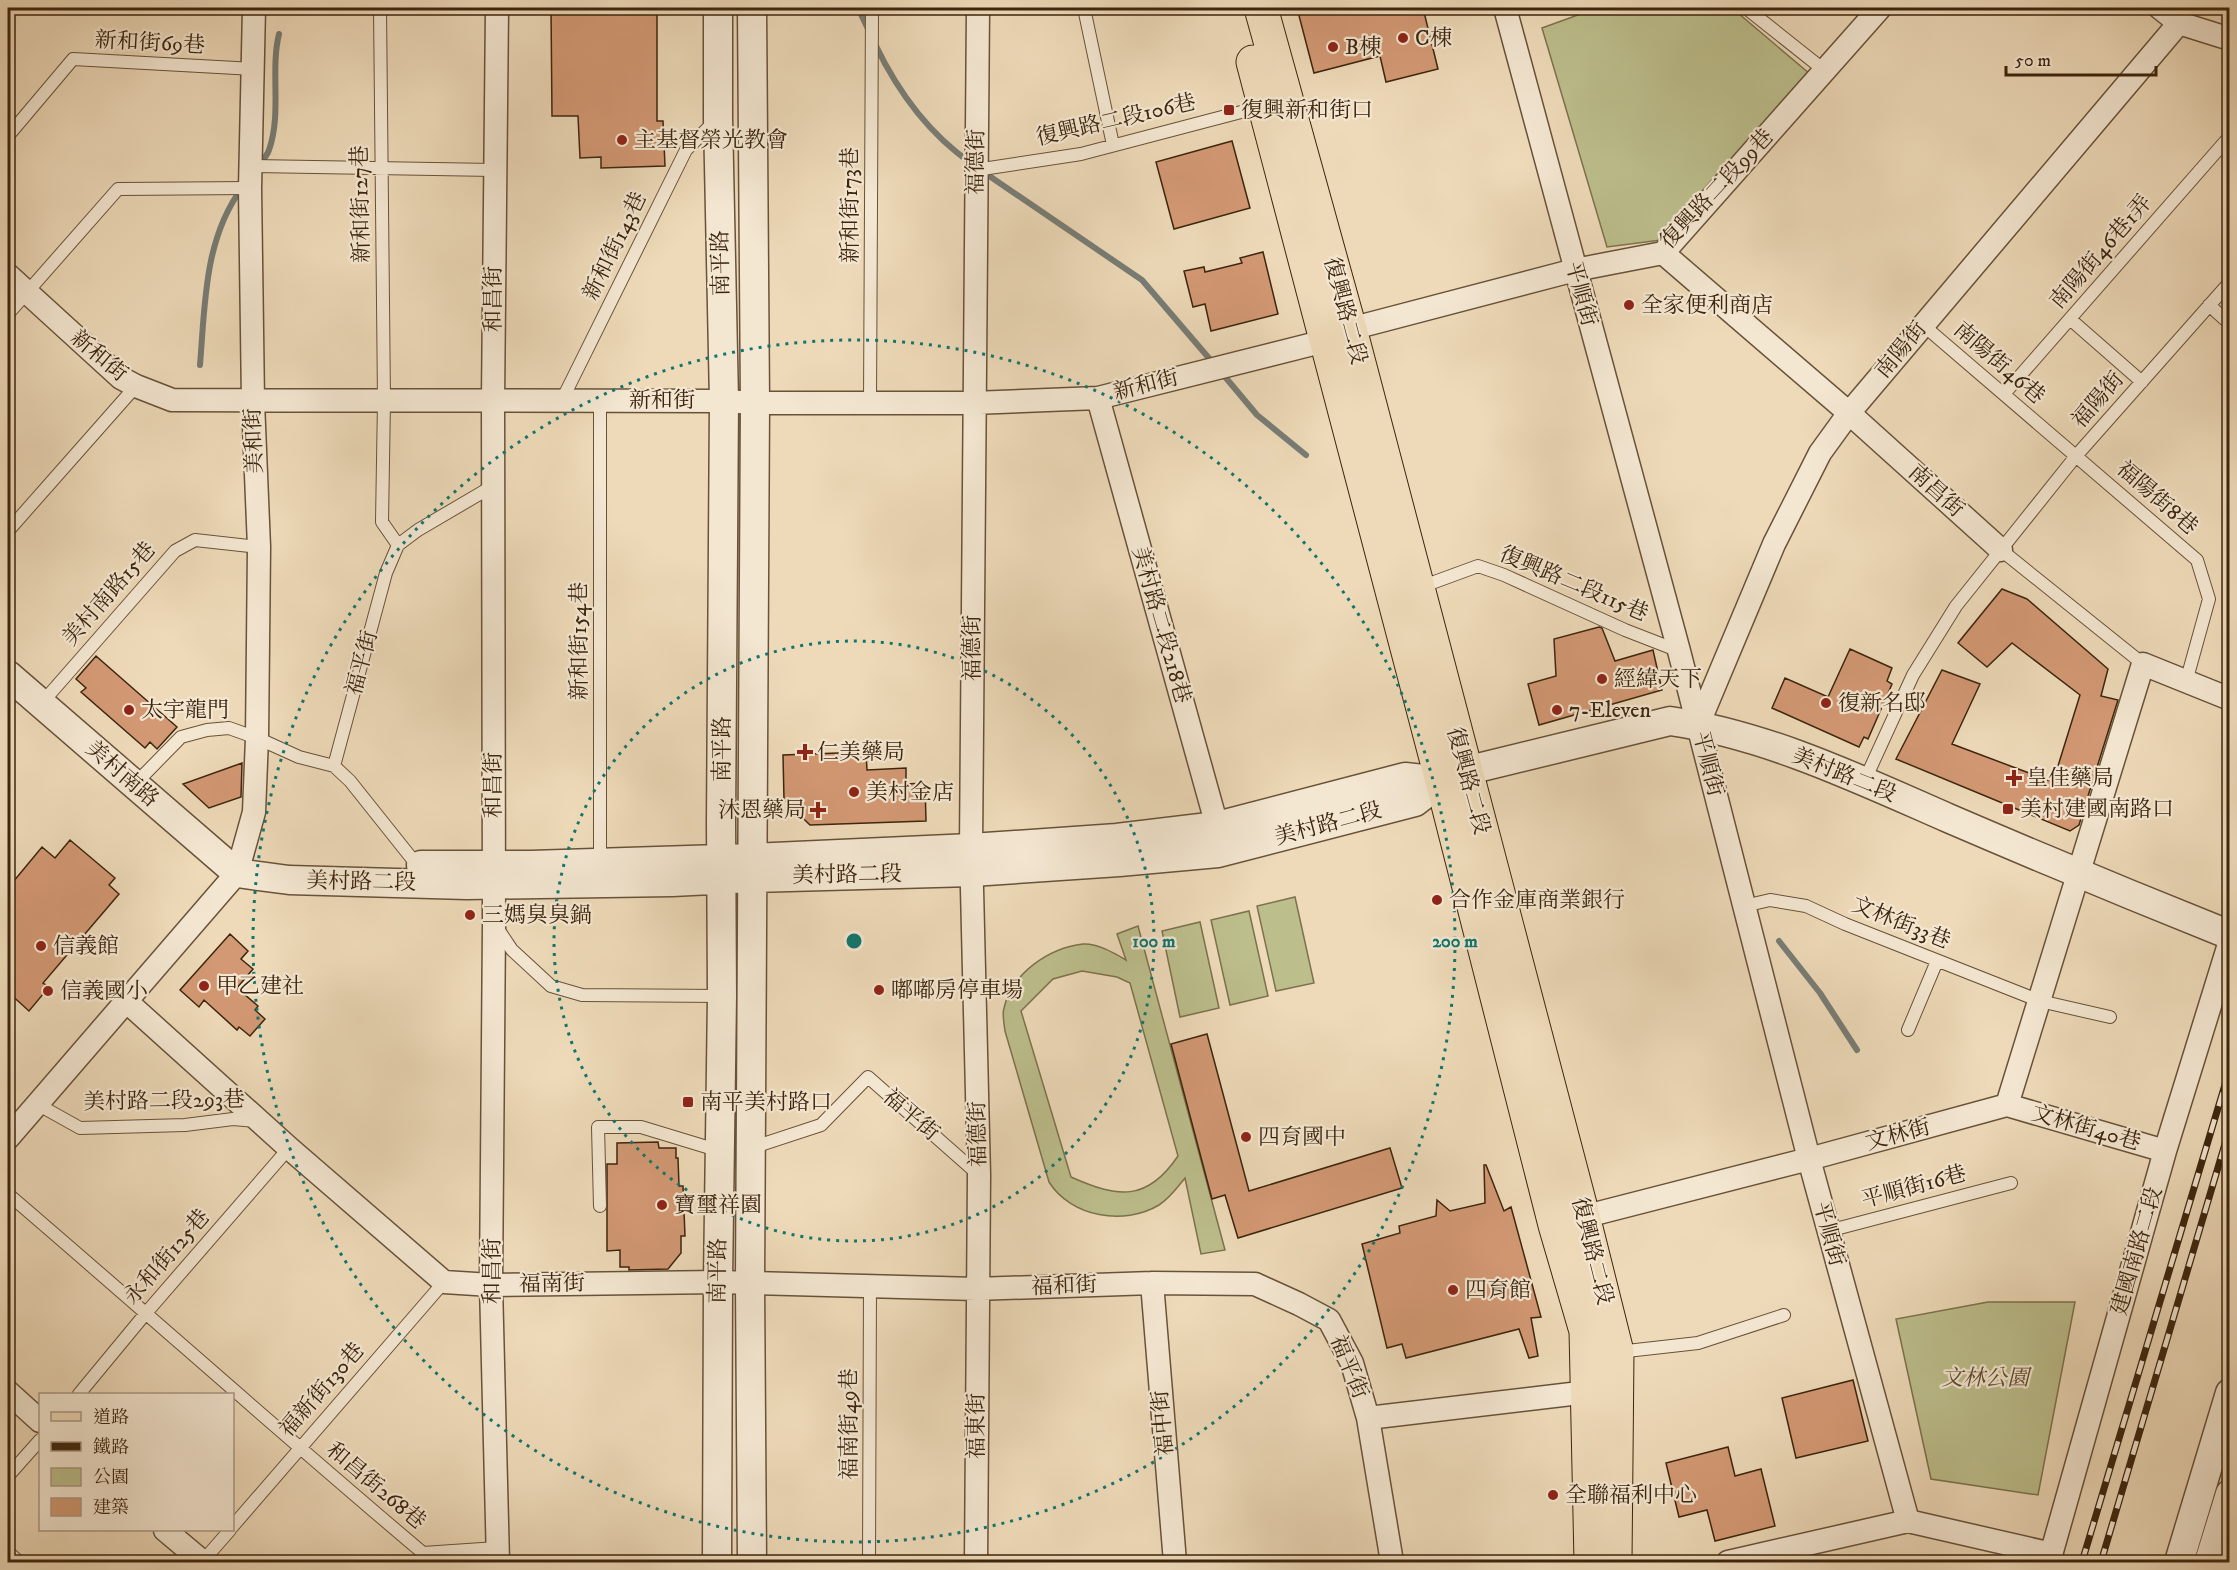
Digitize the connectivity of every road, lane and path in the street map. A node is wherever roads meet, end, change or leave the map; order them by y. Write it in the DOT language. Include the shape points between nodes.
graph roads {
  1 [pos="254,8"];
  2 [pos="381,8"];
  3 [pos="496,8"];
  4 [pos="718,8"];
  5 [pos="752,8"];
  6 [pos="872,8"];
  7 [pos="978,8"];
  8 [pos="1239,8"];
  9 [pos="1261,8"];
  10 [pos="1505,8"];
  11 [pos="1746,8"];
  12 [pos="1880,8"];
  13 [pos="2160,8"];
  14 [pos="1085,13"];
  15 [pos="2179,23"];
  16 [pos="2229,39"];
  17 [pos="254,69"];
  18 [pos="1824,70"];
  19 [pos="1264,106"];
  20 [pos="718,118"];
  21 [pos="8,136"];
  22 [pos="2229,136"];
  23 [pos="1113,145"];
  24 [pos="251,166"];
  25 [pos="382,168"];
  26 [pos="494,170"];
  27 [pos="976,170"];
  28 [pos="250,188"];
  29 [pos="1663,253"];
  30 [pos="1575,270"];
  31 [pos="8,275"];
  32 [pos="2229,282"];
  33 [pos="26,293"];
  34 [pos="2209,305"];
  35 [pos="8,314"];
  36 [pos="2070,319"];
  37 [pos="2229,324"];
  38 [pos="1923,325"];
  39 [pos="1338,335"];
  40 [pos="2142,382"];
  41 [pos="136,386"];
  42 [pos="2004,394"];
  43 [pos="1098,398"];
  44 [pos="493,400"];
  45 [pos="562,400"];
  46 [pos="600,400"];
  47 [pos="384,401"];
  48 [pos="724,401"];
  49 [pos="253,402"];
  50 [pos="755,403"];
  51 [pos="870,403"];
  52 [pos="973,403"];
  53 [pos="1849,413"];
  54 [pos="2076,456"];
  55 [pos="493,486"];
  56 [pos="8,531"];
  57 [pos="398,545"];
  58 [pos="259,547"];
  59 [pos="2001,550"];
  60 [pos="1417,588"];
  61 [pos="1679,651"];
  62 [pos="2143,664"];
  63 [pos="8,675"];
  64 [pos="2186,682"];
  65 [pos="2229,699"];
  66 [pos="41,704"];
  67 [pos="1698,725"];
  68 [pos="257,738"];
  69 [pos="334,766"];
  70 [pos="1454,776"];
  71 [pos="1864,782"];
  72 [pos="134,785"];
  73 [pos="1218,840"];
  74 [pos="972,860"];
  75 [pos="417,865"];
  76 [pos="722,868"];
  77 [pos="752,868"];
  78 [pos="599,872"];
  79 [pos="237,873"];
  80 [pos="494,874"];
  81 [pos="2078,874"];
  82 [pos="1744,906"];
  83 [pos="494,924"];
  84 [pos="2229,935"];
  85 [pos="2229,941"];
  86 [pos="1938,960"];
  87 [pos="722,996"];
  88 [pos="126,1001"];
  89 [pos="2040,1001"];
  90 [pos="2110,1017"];
  91 [pos="1908,1030"];
  92 [pos="37,1104"];
  93 [pos="2007,1105"];
  94 [pos="261,1121"];
  95 [pos="8,1138"];
  96 [pos="289,1148"];
  97 [pos="751,1148"];
  98 [pos="720,1151"];
  99 [pos="2165,1151"];
  100 [pos="1809,1159"];
  101 [pos="979,1175"];
  102 [pos="2011,1183"];
  103 [pos="8,1194"];
  104 [pos="600,1206"];
  105 [pos="1569,1220"];
  106 [pos="1828,1231"];
  107 [pos="444,1282"];
  108 [pos="718,1282"];
  109 [pos="750,1282"];
  110 [pos="1152,1283"];
  111 [pos="491,1285"];
  112 [pos="870,1286"];
  113 [pos="976,1289"];
  114 [pos="146,1312"];
  115 [pos="1784,1315"];
  116 [pos="1617,1352"];
  117 [pos="8,1392"];
  118 [pos="1588,1392"];
  119 [pos="81,1393"];
  120 [pos="2229,1393"];
  121 [pos="1368,1418"];
  122 [pos="39,1420"];
  123 [pos="39,1441"];
  124 [pos="299,1449"];
  125 [pos="8,1476"];
  126 [pos="2229,1494"];
  127 [pos="1908,1521"];
  128 [pos="234,1525"];
  129 [pos="166,1531"];
  130 [pos="229,1531"];
  131 [pos="8,1552"];
  132 [pos="498,1555"];
  133 [pos="2050,1558"];
  134 [pos="203,1562"];
  135 [pos="19,1563"];
  136 [pos="717,1563"];
  137 [pos="752,1563"];
  138 [pos="870,1563"];
  139 [pos="976,1563"];
  140 [pos="1174,1563"];
  141 [pos="1392,1563"];
  142 [pos="1591,1563"];
  143 [pos="1615,1563"];
  144 [pos="1728,1563"];
  145 [pos="2180,1563"];
  146 [pos="2209,1563"];
  1 -- 17 [label="street, 美和街"];
  2 -- 25 [label="lane, 新和街127巷"];
  3 -- 26 [label="street, 和昌街"];
  4 -- 20 [label="street, 南平路"];
  5 -- 50 [label="street, 南平路"];
  6 -- 51 [label="lane, 新和街173巷"];
  7 -- 27 [label="street, 福德街"];
  8 -- 19 [label="main road, 復興路二段"];
  9 -- 39 [label="main road, 復興路二段"];
  10 -- 30 [label="street, 平順街"];
  11 -- 18 [label="lane"];
  12 -- 18 [label="street, 復興路二段99巷"];
  13 -- 15 [label="street"];
  14 -- 23 [label="lane"];
  15 -- 16 [label="street"];
  15 -- 38 [label="street, 南陽街"];
  17 -- 21 [label="lane, 新和街69巷" via="73,59"];
  17 -- 24 [label="street, 美和街"];
  18 -- 29 [label="street, 復興路二段99巷"];
  19 -- 23 [label="lane, 復興路二段106巷"];
  19 -- 39 [label="main road, 復興路二段"];
  20 -- 45 [label="lane, 新和街143巷" via="686,150"];
  20 -- 48 [label="street, 南平路"];
  22 -- 36 [label="lane, 南陽街46巷1弄"];
  23 -- 27 [label="lane, 復興路二段106巷" via="1081,154"];
  24 -- 25 [label="lane"];
  24 -- 28 [label="street, 美和街"];
  25 -- 26 [label="lane"];
  25 -- 47 [label="lane, 新和街127巷"];
  26 -- 44 [label="street, 和昌街"];
  27 -- 52 [label="street, 福德街"];
  28 -- 33 [label="lane" via="118,189"];
  28 -- 49 [label="street, 美和街"];
  29 -- 30 [label="street, 復興路二段99巷"];
  29 -- 53 [label="street, 南昌街"];
  30 -- 39 [label="street, 復興路二段99巷"];
  30 -- 61 [label="street, 平順街"];
  31 -- 33 [label="street, 新和街"];
  32 -- 34 [label="lane, 福陽街"];
  33 -- 35 [label="lane"];
  33 -- 41 [label="street, 新和街" via="121,378"];
  34 -- 37 [label="lane"];
  34 -- 40 [label="lane, 福陽街"];
  36 -- 40 [label="lane"];
  36 -- 42 [label="lane, 南陽街46巷1弄"];
  38 -- 42 [label="lane, 南陽街46巷"];
  38 -- 53 [label="street, 南陽街"];
  39 -- 43 [label="street, 新和街"];
  39 -- 60 [label="main road, 復興路二段"];
  39 -- 70 [label="main road, 復興路二段"];
  40 -- 54 [label="lane, 福陽街"];
  41 -- 49 [label="street, 新和街" via="172,400"];
  41 -- 56 [label="lane"];
  42 -- 54 [label="lane, 南陽街46巷"];
  43 -- 52 [label="street, 新和街"];
  43 -- 73 [label="street, 美村路二段218巷"];
  44 -- 45 [label="street, 新和街"];
  44 -- 47 [label="street, 新和街"];
  44 -- 55 [label="street, 和昌街"];
  45 -- 46 [label="street, 新和街"];
  46 -- 48 [label="street, 新和街"];
  46 -- 78 [label="lane, 新和街154巷"];
  47 -- 49 [label="street, 新和街"];
  47 -- 57 [label="lane, 新和街127巷" via="382,522"];
  48 -- 50 [label="street, 新和街"];
  48 -- 76 [label="street, 南平路"];
  49 -- 58 [label="street, 美和街"];
  50 -- 51 [label="street, 新和街"];
  50 -- 77 [label="street, 南平路"];
  51 -- 52 [label="street, 新和街"];
  52 -- 74 [label="street, 福德街"];
  53 -- 59 [label="street, 南昌街"];
  53 -- 67 [label="street, 南陽街" via="1820,453 1774,544"];
  54 -- 59 [label="lane, 福陽街"];
  54 -- 64 [label="lane, 福陽街8巷" via="2197,560 2209,599"];
  55 -- 57 [label="lane"];
  55 -- 80 [label="street, 和昌街"];
  57 -- 69 [label="lane, 福平街" via="386,573"];
  58 -- 66 [label="lane, 美村南路15巷" via="195,540 176,551"];
  58 -- 68 [label="street, 美和街"];
  59 -- 62 [label="lane, 南昌街"];
  59 -- 71 [label="lane, 福陽街" via="1956,606 1913,675"];
  60 -- 61 [label="lane, 復興路二段115巷" via="1478,566"];
  60 -- 70 [label="main road, 復興路二段"];
  61 -- 67 [label="street, 平順街"];
  62 -- 64 [label="street, 南昌街"];
  62 -- 81 [label="street"];
  63 -- 66 [label="street, 美村南路"];
  64 -- 65 [label="street, 南昌街"];
  66 -- 72 [label="street, 美村南路"];
  67 -- 70 [label="street, 美村路二段" via="1670,721"];
  67 -- 71 [label="street, 美村路二段" via="1774,747"];
  67 -- 82 [label="street, 平順街"];
  68 -- 69 [label="lane" via="299,757"];
  68 -- 72 [label="lane" via="229,728 181,736"];
  68 -- 79 [label="street, 美和街" via="254,812"];
  69 -- 75 [label="lane"];
  70 -- 73 [label="street, 美村路二段" via="1415,802"];
  70 -- 105 [label="main road, 復興路二段"];
  71 -- 81 [label="street, 美村路二段"];
  72 -- 79 [label="street, 美村南路"];
  73 -- 74 [label="street, 美村路二段"];
  74 -- 77 [label="street, 美村路二段"];
  74 -- 101 [label="street, 福德街"];
  75 -- 79 [label="street, 美村路二段" via="286,864"];
  75 -- 80 [label="street, 美村路二段"];
  76 -- 77 [label="street, 美村路二段"];
  76 -- 78 [label="street, 美村路二段"];
  76 -- 87 [label="street, 南平路"];
  77 -- 97 [label="street, 南平路"];
  78 -- 80 [label="street, 美村路二段"];
  79 -- 80 [label="street, 美村路二段" via="289,880 467,885"];
  79 -- 88 [label="street"];
  80 -- 83 [label="street, 和昌街"];
  81 -- 84 [label="street, 美村路二段"];
  81 -- 89 [label="street"];
  82 -- 86 [label="lane, 文林街33巷" via="1770,900 1806,906"];
  82 -- 100 [label="street, 平順街"];
  83 -- 87 [label="lane" via="512,950 552,986 582,995"];
  83 -- 111 [label="street, 和昌街"];
  85 -- 99 [label="street, 建國南路二段"];
  86 -- 89 [label="lane, 文林街33巷"];
  86 -- 91 [label="lane"];
  87 -- 98 [label="street, 南平路"];
  88 -- 92 [label="street"];
  88 -- 94 [label="street"];
  89 -- 90 [label="lane, 文林街33巷"];
  89 -- 93 [label="street"];
  92 -- 94 [label="lane, 美村路二段293巷" via="80,1128 185,1125 233,1119"];
  92 -- 95 [label="street"];
  93 -- 99 [label="street, 文林街40巷"];
  93 -- 100 [label="street, 文林街"];
  94 -- 96 [label="street"];
  96 -- 107 [label="street"];
  96 -- 114 [label="lane, 永和街125巷"];
  97 -- 101 [label="lane, 福平街" via="822,1125 868,1077"];
  97 -- 109 [label="street, 南平路"];
  98 -- 104 [label="lane" via="641,1127 598,1127"];
  98 -- 108 [label="street, 南平路"];
  99 -- 133 [label="street, 建國南路二段"];
  100 -- 105 [label="street, 文林街"];
  100 -- 106 [label="street, 平順街"];
  101 -- 113 [label="street, 福德街"];
  102 -- 106 [label="lane, 平順街16巷"];
  103 -- 114 [label="lane, 和昌街268巷"];
  105 -- 116 [label="main road, 復興路二段"];
  105 -- 118 [label="main road, 復興路二段" via="1586,1331"];
  106 -- 127 [label="street, 平順街"];
  107 -- 111 [label="street, 福南街"];
  107 -- 124 [label="lane, 福新街130巷"];
  108 -- 109 [label="street, 福南街"];
  108 -- 111 [label="street, 福南街"];
  108 -- 136 [label="street, 南平路"];
  109 -- 112 [label="street, 福南街"];
  109 -- 137 [label="street, 南平路"];
  110 -- 113 [label="street, 福和街"];
  110 -- 121 [label="street, 福平街" via="1255,1284 1329,1320 1352,1363"];
  110 -- 140 [label="street, 福中街"];
  111 -- 132 [label="street, 和昌街"];
  112 -- 113 [label="street, 福南街"];
  112 -- 138 [label="lane, 福南街49巷"];
  113 -- 139 [label="street, 福東街"];
  114 -- 119 [label="lane, 永和街125巷"];
  114 -- 124 [label="lane, 和昌街268巷"];
  115 -- 116 [label="lane" via="1698,1343"];
  116 -- 143 [label="main road, 復興路二段"];
  117 -- 122 [label="street"];
  118 -- 121 [label="street"];
  118 -- 142 [label="main road, 復興路二段"];
  120 -- 145 [label="street"];
  121 -- 141 [label="street, 福平街"];
  123 -- 125 [label="lane"];
  124 -- 128 [label="lane, 福新街130巷"];
  124 -- 132 [label="lane, 和昌街268巷" via="423,1554"];
  126 -- 146 [label="street"];
  127 -- 133 [label="street"];
  127 -- 144 [label="street"];
  129 -- 134 [label="street"];
  130 -- 134 [label="lane, 福新街130巷"];
  131 -- 135 [label="lane"];
}
